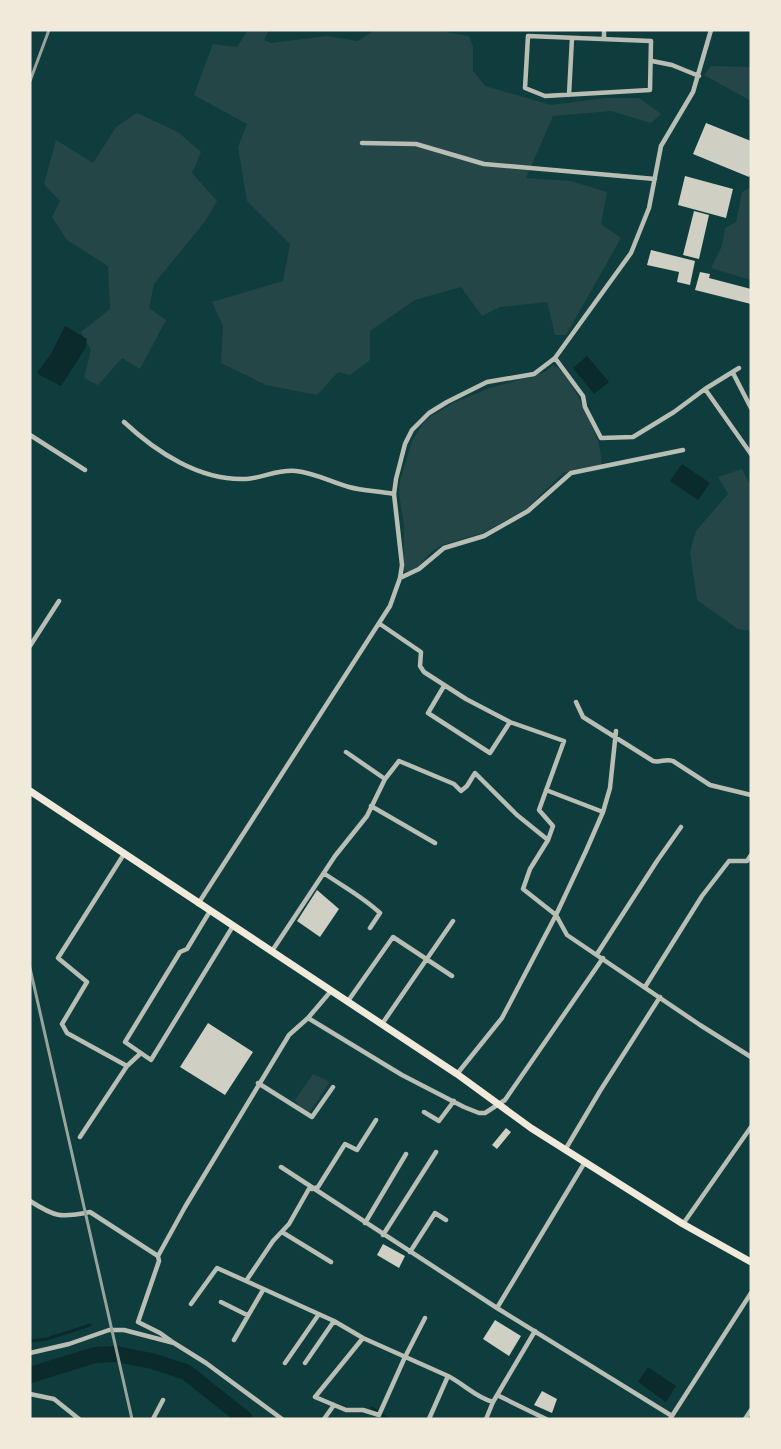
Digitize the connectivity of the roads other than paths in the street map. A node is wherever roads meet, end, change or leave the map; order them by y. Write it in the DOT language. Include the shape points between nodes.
graph roads {
  1 [pos="554,30"];
  2 [pos="604,30"];
  3 [pos="711,30"];
  4 [pos="554,37"];
  5 [pos="572,38"];
  6 [pos="604,39"];
  7 [pos="652,61"];
  8 [pos="699,76"];
  9 [pos="569,95"];
  10 [pos="362,143"];
  11 [pos="655,179"];
  12 [pos="555,358"];
  13 [pos="739,368"];
  14 [pos="733,373"];
  15 [pos="705,389"];
  16 [pos="751,408"];
  17 [pos="124,422"];
  18 [pos="30,435"];
  19 [pos="683,450"];
  20 [pos="751,454"];
  21 [pos="85,470"];
  22 [pos="394,494"];
  23 [pos="400,578"];
  24 [pos="59,601"];
  25 [pos="380,624"];
  26 [pos="30,646"];
  27 [pos="444,686"];
  28 [pos="576,702"];
  29 [pos="510,722"];
  30 [pos="615,734"];
  31 [pos="346,752"];
  32 [pos="385,778"];
  33 [pos="546,790"];
  34 [pos="30,791"];
  35 [pos="751,795"];
  36 [pos="371,806"];
  37 [pos="603,812"];
  38 [pos="681,827"];
  39 [pos="548,840"];
  40 [pos="435,843"];
  41 [pos="124,854"];
  42 [pos="751,855"];
  43 [pos="325,874"];
  44 [pos="198,904"];
  45 [pos="210,911"];
  46 [pos="556,915"];
  47 [pos="453,921"];
  48 [pos="233,926"];
  49 [pos="369,928"];
  50 [pos="272,951"];
  51 [pos="597,954"];
  52 [pos="603,958"];
  53 [pos="428,960"];
  54 [pos="452,976"];
  55 [pos="645,987"];
  56 [pos="331,991"];
  57 [pos="660,997"];
  58 [pos="348,1001"];
  59 [pos="308,1018"];
  60 [pos="382,1024"];
  61 [pos="141,1053"];
  62 [pos="751,1057"];
  63 [pos="127,1066"];
  64 [pos="457,1074"];
  65 [pos="258,1083"];
  66 [pos="333,1087"];
  67 [pos="454,1101"];
  68 [pos="499,1105"];
  69 [pos="424,1112"];
  70 [pos="376,1120"];
  71 [pos="751,1127"];
  72 [pos="80,1137"];
  73 [pos="565,1150"];
  74 [pos="436,1152"];
  75 [pos="406,1154"];
  76 [pos="585,1162"];
  77 [pos="281,1167"];
  78 [pos="311,1188"];
  79 [pos="30,1200"];
  80 [pos="446,1220"];
  81 [pos="365,1223"];
  82 [pos="683,1224"];
  83 [pos="282,1232"];
  84 [pos="383,1235"];
  85 [pos="410,1252"];
  86 [pos="158,1256"];
  87 [pos="331,1262"];
  88 [pos="751,1262"];
  89 [pos="246,1281"];
  90 [pos="263,1290"];
  91 [pos="751,1293"];
  92 [pos="221,1302"];
  93 [pos="191,1304"];
  94 [pos="497,1308"];
  95 [pos="319,1314"];
  96 [pos="248,1315"];
  97 [pos="425,1317"];
  98 [pos="334,1322"];
  99 [pos="535,1331"];
  100 [pos="363,1338"];
  101 [pos="234,1340"];
  102 [pos="174,1343"];
  103 [pos="30,1353"];
  104 [pos="405,1357"];
  105 [pos="305,1363"];
  106 [pos="285,1364"];
  107 [pos="448,1376"];
  108 [pos="30,1394"];
  109 [pos="497,1395"];
  110 [pos="163,1400"];
  111 [pos="493,1402"];
  112 [pos="334,1405"];
  113 [pos="751,1410"];
  114 [pos="671,1418"];
  115 [pos="79,1419"];
  116 [pos="153,1419"];
  117 [pos="282,1419"];
  118 [pos="324,1419"];
  119 [pos="429,1419"];
  120 [pos="486,1419"];
  121 [pos="546,1419"];
  122 [pos="745,1419"];
  1 -- 4 [label="street"];
  2 -- 6 [label="street"];
  3 -- 8 [label="street"];
  4 -- 5 [label="street"];
  4 -- 9 [label="street" via="528,36 525,88 545,96"];
  5 -- 6 [label="street"];
  5 -- 9 [label="street"];
  6 -- 7 [label="street" via="651,41"];
  7 -- 8 [label="street"];
  7 -- 9 [label="street" via="650,90"];
  8 -- 11 [label="street" via="661,147"];
  10 -- 11 [label="street" via="416,144 484,164"];
  11 -- 12 [label="street" via="649,208 631,253"];
  12 -- 15 [label="street" via="583,396 601,438 633,437"];
  12 -- 22 [label="street" via="534,374 488,382 429,413 412,430 405,444"];
  13 -- 14 [label="street"];
  14 -- 15 [label="street"];
  14 -- 16 [label="street"];
  15 -- 20 [label="street"];
  17 -- 22 [label="street" via="196,471 247,479 295,471 353,488"];
  18 -- 21 [label="street"];
  19 -- 23 [label="street" via="571,472 528,511 484,536 444,548 419,569"];
  22 -- 23 [label="street"];
  23 -- 25 [label="street"];
  24 -- 26 [label="street"];
  25 -- 27 [label="street" via="421,652 420,666 424,672"];
  25 -- 44 [label="street"];
  27 -- 29 [label="street"];
  27 -- 29 [label="street" via="428,713 490,753"];
  28 -- 30 [label="street" via="583,717"];
  29 -- 33 [label="street" via="564,741"];
  30 -- 35 [label="street" via="653,761 673,761 710,785"];
  30 -- 37 [label="street" via="613,769"];
  31 -- 32 [label="street"];
  32 -- 36 [label="street"];
  32 -- 39 [label="street" via="399,761 454,784 461,791 475,773"];
  33 -- 37 [label="street"];
  33 -- 39 [label="street" via="539,810 553,826"];
  34 -- 41 [label="main road"];
  36 -- 40 [label="street"];
  36 -- 43 [label="street"];
  37 -- 46 [label="street"];
  38 -- 51 [label="street"];
  39 -- 46 [label="street" via="523,889"];
  41 -- 44 [label="main road"];
  41 -- 63 [label="street" via="58,958 87,982 62,1024 67,1033"];
  42 -- 55 [label="street" via="747,861 729,861 702,896"];
  43 -- 49 [label="street" via="363,897 380,913"];
  43 -- 50 [label="street"];
  44 -- 45 [label="main road"];
  45 -- 48 [label="main road"];
  45 -- 61 [label="street" via="125,1042"];
  46 -- 51 [label="street" via="567,935"];
  46 -- 64 [label="street" via="502,1018"];
  47 -- 53 [label="street"];
  48 -- 50 [label="main road"];
  48 -- 61 [label="street" via="151,1060"];
  50 -- 56 [label="main road"];
  51 -- 52 [label="street"];
  52 -- 55 [label="street"];
  52 -- 68 [label="street" via="512,1092"];
  53 -- 54 [label="street"];
  53 -- 58 [label="street" via="393,937"];
  53 -- 60 [label="street"];
  55 -- 57 [label="street"];
  56 -- 58 [label="main road"];
  56 -- 59 [label="street"];
  57 -- 62 [label="street"];
  57 -- 73 [label="street"];
  58 -- 60 [label="main road"];
  59 -- 65 [label="street" via="289,1035"];
  59 -- 67 [label="street" via="402,1075"];
  60 -- 64 [label="main road"];
  61 -- 63 [label="street"];
  63 -- 72 [label="street"];
  64 -- 68 [label="main road"];
  65 -- 66 [label="street" via="312,1117"];
  65 -- 86 [label="street"];
  67 -- 68 [label="street" via="479,1113"];
  67 -- 69 [label="street" via="439,1121"];
  68 -- 73 [label="main road"];
  70 -- 78 [label="street" via="357,1150 345,1144 318,1187"];
  71 -- 82 [label="street"];
  73 -- 76 [label="main road"];
  74 -- 84 [label="street"];
  75 -- 81 [label="street"];
  76 -- 82 [label="main road"];
  76 -- 94 [label="street"];
  77 -- 78 [label="street"];
  78 -- 81 [label="street"];
  78 -- 83 [label="street"];
  79 -- 86 [label="street" via="49,1213 66,1217 90,1212"];
  80 -- 85 [label="street" via="435,1213"];
  81 -- 84 [label="street"];
  82 -- 88 [label="main road"];
  83 -- 87 [label="street"];
  83 -- 89 [label="street"];
  84 -- 85 [label="street"];
  85 -- 94 [label="street"];
  86 -- 102 [label="street" via="138,1322"];
  89 -- 90 [label="street"];
  89 -- 93 [label="street" via="217,1268"];
  90 -- 95 [label="street"];
  90 -- 96 [label="street"];
  91 -- 114 [label="street"];
  92 -- 96 [label="street"];
  94 -- 99 [label="street"];
  95 -- 98 [label="street"];
  95 -- 106 [label="street"];
  96 -- 101 [label="street"];
  97 -- 104 [label="street"];
  98 -- 100 [label="street"];
  98 -- 105 [label="street"];
  99 -- 109 [label="street"];
  99 -- 114 [label="street"];
  100 -- 104 [label="street"];
  100 -- 112 [label="street" via="315,1397"];
  102 -- 103 [label="street" via="109,1330"];
  102 -- 117 [label="street"];
  104 -- 107 [label="street"];
  104 -- 112 [label="street" via="380,1415"];
  107 -- 111 [label="street"];
  107 -- 119 [label="street"];
  108 -- 115 [label="street" via="54,1399"];
  109 -- 111 [label="street"];
  109 -- 121 [label="street"];
  110 -- 116 [label="street"];
  111 -- 120 [label="street"];
  112 -- 118 [label="street"];
  113 -- 122 [label="street"];
}
